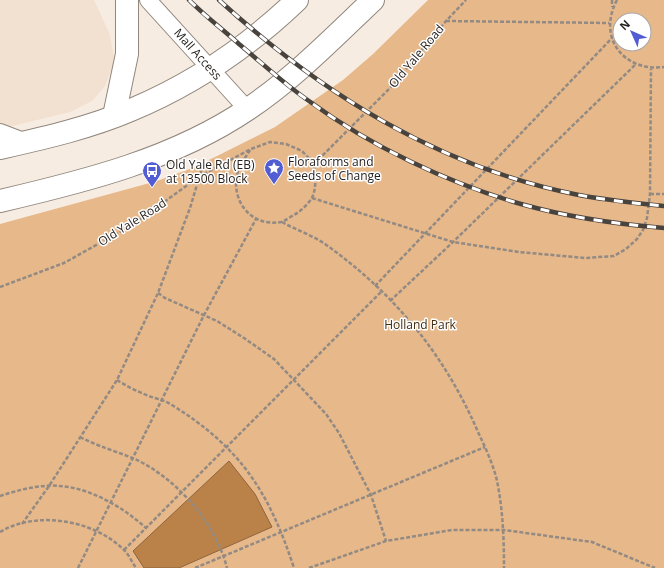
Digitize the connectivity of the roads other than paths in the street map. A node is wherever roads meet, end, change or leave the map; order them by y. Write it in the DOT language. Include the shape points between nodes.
graph roads {
  1 [pos="127,0"];
  2 [pos="148,0"];
  3 [pos="297,0"];
  4 [pos="373,0"];
  5 [pos="211,68"];
  6 [pos="247,109"];
  7 [pos="114,116"];
  8 [pos="0,132"];
  9 [pos="26,142"];
  10 [pos="0,148"];
  11 [pos="0,201"];
  1 -- 7 [label="main road" via="127,54"];
  2 -- 5 [label="lane, Mall Access"];
  3 -- 5 [label="main road" via="246,44"];
  4 -- 6 [label="main road" via="280,86"];
  5 -- 6 [label="lane, Mall Access"];
  5 -- 7 [label="main road" via="168,92"];
  6 -- 11 [label="main road" via="192,141 113,172"];
  7 -- 9 [label="main road" via="62,134"];
  8 -- 9 [label="lane"];
  9 -- 10 [label="main road"];
}
